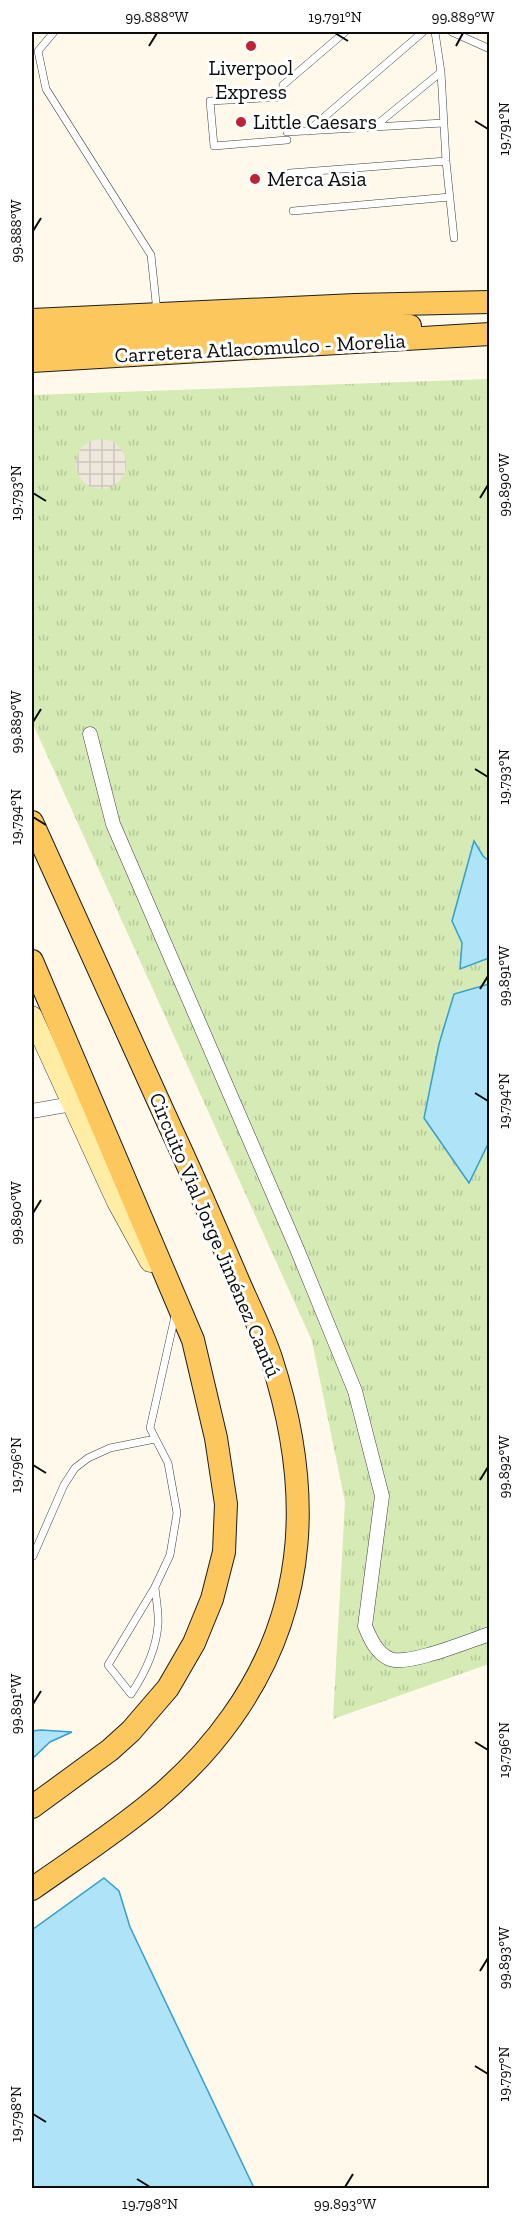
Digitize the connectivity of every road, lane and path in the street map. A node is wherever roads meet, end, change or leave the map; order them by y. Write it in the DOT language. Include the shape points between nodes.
graph roads {
  1 [pos="54,32"];
  2 [pos="345,32"];
  3 [pos="423,32"];
  4 [pos="435,32"];
  5 [pos="452,32"];
  6 [pos="489,50"];
  7 [pos="441,72"];
  8 [pos="283,85"];
  9 [pos="284,97"];
  10 [pos="443,123"];
  11 [pos="374,127"];
  12 [pos="308,131"];
  13 [pos="446,161"];
  14 [pos="290,173"];
  15 [pos="450,197"];
  16 [pos="293,211"];
  17 [pos="454,238"];
  18 [pos="489,302"];
  19 [pos="158,314"];
  20 [pos="32,320"];
  21 [pos="489,329"];
  22 [pos="489,334"];
  23 [pos="32,339"];
  24 [pos="32,361"];
  25 [pos="90,734"];
  26 [pos="32,822"];
  27 [pos="32,962"];
  28 [pos="32,1016"];
  29 [pos="72,1104"];
  30 [pos="32,1111"];
  31 [pos="177,1310"];
  32 [pos="193,1340"];
  33 [pos="155,1439"];
  34 [pos="33,1556"];
  35 [pos="155,1587"];
  36 [pos="489,1634"];
  37 [pos="32,1807"];
  38 [pos="32,1889"];
  1 -- 19 [label="lane" via="38,51 46,88 151,255"];
  2 -- 8 [label="lane"];
  3 -- 12 [label="lane"];
  4 -- 7 [label="lane"];
  5 -- 6 [label="lane"];
  7 -- 10 [label="lane"];
  7 -- 11 [label="lane"];
  9 -- 12 [label="lane" via="210,101 214,146"];
  10 -- 11 [label="lane"];
  10 -- 13 [label="lane"];
  11 -- 12 [label="lane"];
  13 -- 14 [label="lane"];
  13 -- 15 [label="lane"];
  15 -- 16 [label="lane"];
  15 -- 17 [label="lane"];
  18 -- 19 [label="main road, Carretera Atlacomulco - Morelia"];
  19 -- 20 [label="main road, Carretera Atlacomulco - Morelia"];
  21 -- 23 [label="main road" via="361,324"];
  22 -- 24 [label="main road, Carretera Atlacomulco - Morelia"];
  25 -- 36 [label="street" via="113,824 355,1391 382,1496 364,1626 372,1644 389,1659 406,1661"];
  26 -- 38 [label="main road, Circuito Vial Jorge Jiménez Cantú" via="204,1199 270,1355 294,1450 298,1503 294,1572 280,1628 234,1715 169,1790"];
  27 -- 32 [label="main road"];
  28 -- 29 [label="street"];
  29 -- 30 [label="street"];
  29 -- 31 [label="street" via="117,1202"];
  31 -- 32 [label="street"];
  31 -- 33 [label="lane" via="150,1428"];
  32 -- 37 [label="main road" via="216,1438 226,1504 224,1552 212,1599 183,1664 150,1710 110,1750"];
  33 -- 34 [label="lane" via="110,1448 75,1468"];
  33 -- 35 [label="lane" via="168,1463 177,1513 170,1555"];
  35 -- 35 [label="lane" via="108,1665 131,1694 153,1651 159,1624"];
}
